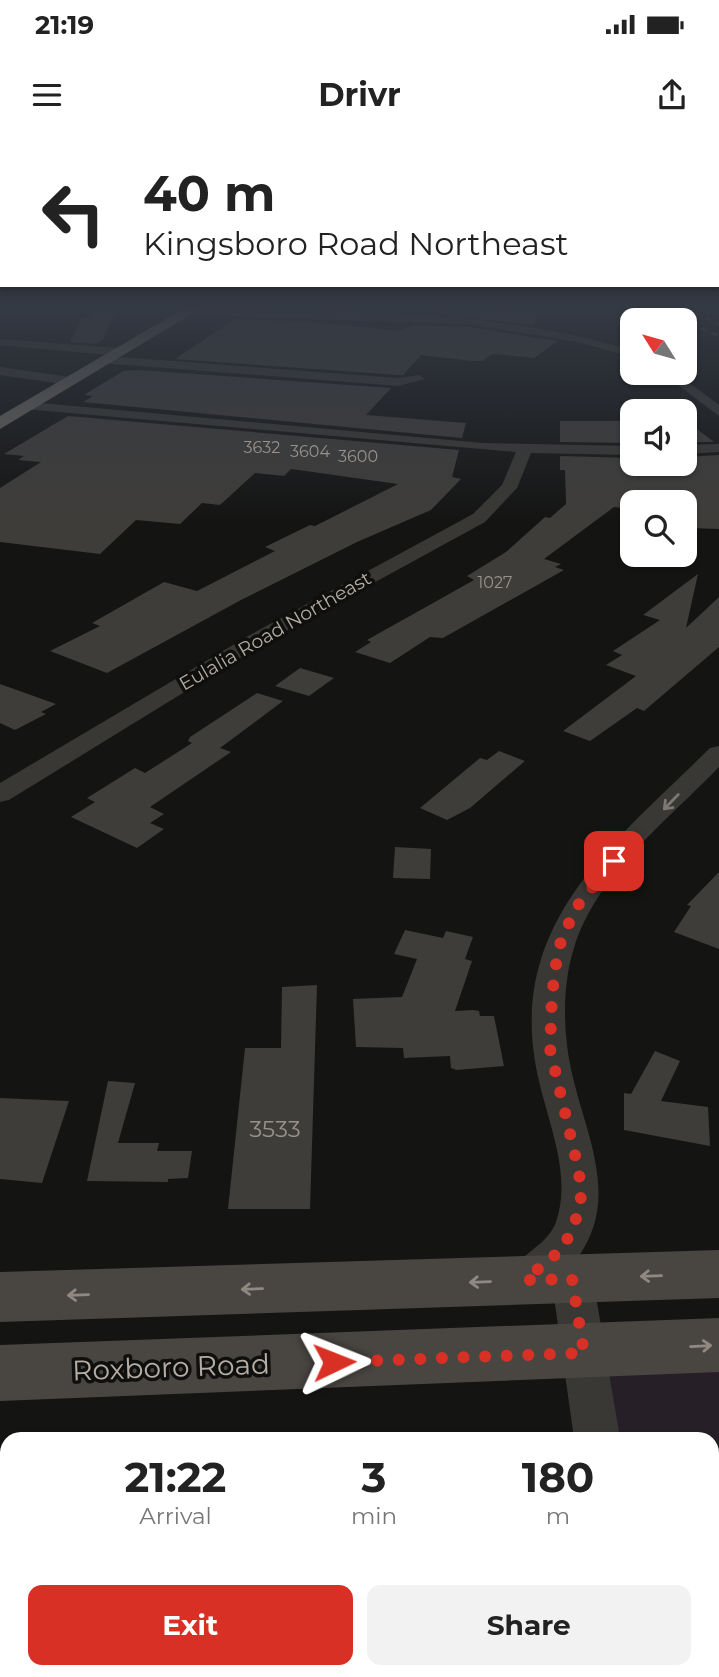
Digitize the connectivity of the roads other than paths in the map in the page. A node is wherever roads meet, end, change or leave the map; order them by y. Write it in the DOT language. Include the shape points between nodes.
graph roads {
  1 [pos="45,378"];
  2 [pos="75,378"];
  3 [pos="351,378"];
  4 [pos="419,379"];
  5 [pos="70,381"];
  6 [pos="684,385"];
  7 [pos="29,406"];
  8 [pos="719,412"];
  9 [pos="0,424"];
  10 [pos="525,448"];
  11 [pos="719,448"];
  12 [pos="697,449"];
  13 [pos="620,451"];
  14 [pos="719,753"];
  15 [pos="0,794"];
  16 [pos="719,1274"];
  17 [pos="549,1279"];
  18 [pos="0,1297"];
  19 [pos="719,1345"];
  20 [pos="584,1353"];
  21 [pos="0,1373"];
  22 [pos="596,1432"];
  1 -- 5 [label="street"];
  2 -- 5 [label="highway"];
  3 -- 4 [label="street"];
  5 -- 7 [label="highway"];
  6 -- 8 [label="street"];
  7 -- 9 [label="highway"];
  7 -- 10 [label="street"];
  10 -- 13 [label="street"];
  10 -- 15 [label="street, Eulalia Road Northeast" via="514,483 479,518 257,639"];
  11 -- 12 [label="street"];
  14 -- 17 [label="street, one-way" via="600,875 575,909 558,949 550,1049 581,1197 574,1227"];
  16 -- 17 [label="main road, one-way"];
  17 -- 18 [label="main road, one-way"];
  17 -- 20 [label="street"];
  20 -- 19 [label="main road, Roxboro Road, one-way"];
  20 -- 21 [label="main road, Roxboro Road"];
  20 -- 22 [label="street"];
}
